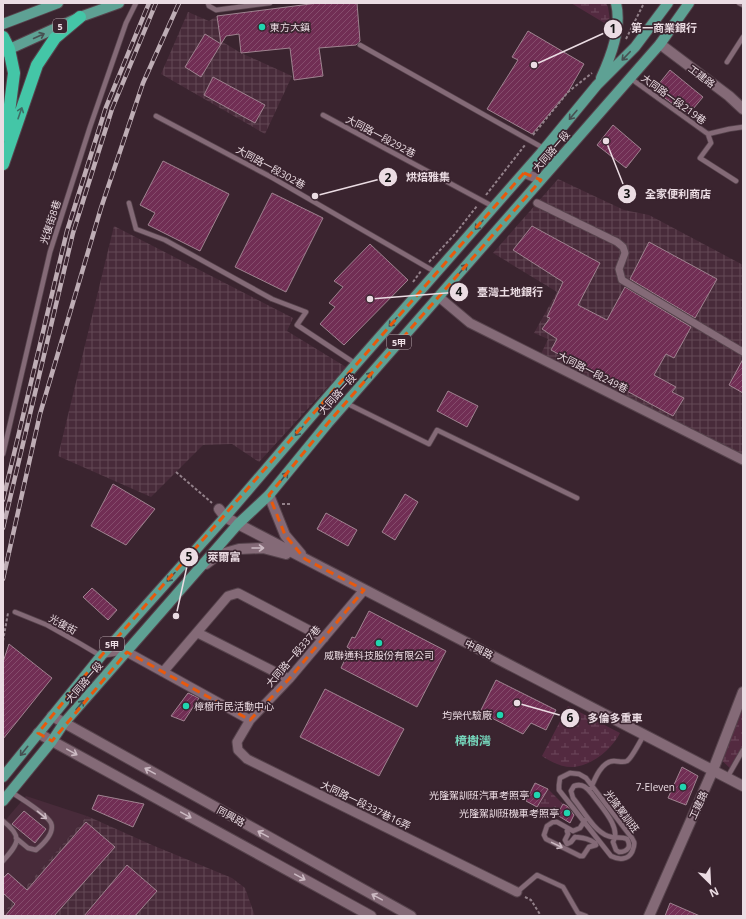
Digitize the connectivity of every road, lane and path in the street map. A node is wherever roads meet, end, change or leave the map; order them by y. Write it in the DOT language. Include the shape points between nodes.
graph roads {
  1 [pos="58,3"];
  2 [pos="119,3"];
  3 [pos="136,3"];
  4 [pos="208,3"];
  5 [pos="270,3"];
  6 [pos="616,3"];
  7 [pos="668,3"];
  8 [pos="690,3"];
  9 [pos="739,3"];
  10 [pos="743,5"];
  11 [pos="80,17"];
  12 [pos="3,24"];
  13 [pos="3,37"];
  14 [pos="743,37"];
  15 [pos="360,44"];
  16 [pos="660,44"];
  17 [pos="6,50"];
  18 [pos="727,62"];
  19 [pos="630,78"];
  20 [pos="597,85"];
  21 [pos="743,109"];
  22 [pos="323,115"];
  23 [pos="156,116"];
  24 [pos="743,127"];
  25 [pos="708,134"];
  26 [pos="545,149"];
  27 [pos="3,157"];
  28 [pos="560,158"];
  29 [pos="3,164"];
  30 [pos="524,173"];
  31 [pos="541,180"];
  32 [pos="736,181"];
  33 [pos="129,203"];
  34 [pos="537,203"];
  35 [pos="494,207"];
  36 [pos="437,273"];
  37 [pos="439,297"];
  38 [pos="743,352"];
  39 [pos="356,364"];
  40 [pos="346,403"];
  41 [pos="315,412"];
  42 [pos="328,423"];
  43 [pos="3,454"];
  44 [pos="743,460"];
  45 [pos="176,472"];
  46 [pos="270,495"];
  47 [pos="577,498"];
  48 [pos="222,513"];
  49 [pos="238,524"];
  50 [pos="305,559"];
  51 [pos="197,571"];
  52 [pos="364,590"];
  53 [pos="15,612"];
  54 [pos="7,614"];
  55 [pos="198,633"];
  56 [pos="324,638"];
  57 [pos="3,641"];
  58 [pos="127,652"];
  59 [pos="101,656"];
  60 [pos="164,672"];
  61 [pos="289,679"];
  62 [pos="743,692"];
  63 [pos="52,716"];
  64 [pos="250,720"];
  65 [pos="64,723"];
  66 [pos="38,733"];
  67 [pos="644,735"];
  68 [pos="52,741"];
  69 [pos="743,750"];
  70 [pos="713,770"];
  71 [pos="3,776"];
  72 [pos="728,778"];
  73 [pos="592,785"];
  74 [pos="743,786"];
  75 [pos="11,792"];
  76 [pos="592,794"];
  77 [pos="3,801"];
  78 [pos="583,811"];
  79 [pos="3,821"];
  80 [pos="584,821"];
  81 [pos="547,827"];
  82 [pos="567,831"];
  83 [pos="578,837"];
  84 [pos="16,838"];
  85 [pos="3,861"];
  86 [pos="517,892"];
  87 [pos="371,916"];
  88 [pos="411,916"];
  89 [pos="541,916"];
  90 [pos="586,916"];
  91 [pos="648,916"];
  1 -- 12 [label="main road, 5"];
  2 -- 11 [label="main road, 5"];
  3 -- 43 [label="lane, 光復街8巷" via="126,23 90,127 50,252"];
  4 -- 5 [label="lane" via="216,10"];
  6 -- 20 [label="main road" via="617,29 610,58"];
  7 -- 20 [label="main road, 大同路一段 / 5甲, one-way" via="635,47"];
  8 -- 16 [label="main road, 大同路一段 / 5甲"];
  9 -- 10 [label="lane"];
  17 -- 11 [label="main road, 5, one-way"];
  29 -- 11 [label="highway, one-way" via="37,65 56,38"];
  13 -- 17 [label="highway"];
  14 -- 18 [label="lane"];
  15 -- 26 [label="lane"];
  16 -- 19 [label="main road, 大同路一段 / 5甲"];
  16 -- 21 [label="street, 工建路"];
  17 -- 27 [label="highway" via="14,73"];
  19 -- 25 [label="lane, 大同路一段219巷"];
  19 -- 28 [label="main road, 大同路一段 / 5甲"];
  20 -- 26 [label="main road, 大同路一段 / 5甲, one-way"];
  22 -- 35 [label="lane, 大同路一段292巷"];
  23 -- 36 [label="lane, 大同路一段302巷" via="271,177"];
  24 -- 25 [label="lane"];
  25 -- 32 [label="lane" via="711,143 700,158"];
  26 -- 28 [label="lane"];
  26 -- 30 [label="main road, 大同路一段 / 5甲"];
  28 -- 31 [label="main road, 大同路一段 / 5甲"];
  30 -- 31 [label="street"];
  30 -- 35 [label="main road, 大同路一段 / 5甲"];
  37 -- 31 [label="main road, 大同路一段 / 5甲, one-way"];
  33 -- 39 [label="lane" via="136,229 165,240 272,299 306,312 297,325"];
  34 -- 38 [label="street" via="623,247 625,253 619,269 622,280"];
  35 -- 36 [label="main road, 大同路一段 / 5甲, one-way"];
  36 -- 39 [label="main road, 大同路一段 / 5甲, one-way"];
  40 -- 37 [label="main road, 大同路一段 / 5甲, one-way"];
  37 -- 44 [label="street, 大同路一段249巷" via="470,323"];
  39 -- 41 [label="main road, 大同路一段 / 5甲"];
  40 -- 42 [label="main road, 大同路一段 / 5甲"];
  40 -- 47 [label="lane" via="429,444 437,430"];
  41 -- 42 [label="main road"];
  41 -- 48 [label="main road, 大同路一段 / 5甲, one-way"];
  46 -- 42 [label="main road, 大同路一段 / 5甲, one-way"];
  45 -- 48 [label="path"];
  46 -- 49 [label="main road, 大同路一段 / 5甲"];
  46 -- 50 [label="street" via="285,535"];
  48 -- 49 [label="street, 中興路"];
  48 -- 59 [label="main road, 大同路一段 / 5甲, one-way"];
  49 -- 50 [label="street, 中興路"];
  49 -- 51 [label="main road, 大同路一段 / 5甲"];
  51 -- 50 [label="street, one-way" via="218,555 240,549 263,548"];
  50 -- 52 [label="street, 中興路"];
  51 -- 58 [label="main road, 大同路一段 / 5甲"];
  52 -- 56 [label="street, 大同路一段337巷"];
  52 -- 67 [label="street, 中興路"];
  53 -- 59 [label="lane, 光復街" via="47,625"];
  54 -- 57 [label="path"];
  55 -- 56 [label="street" via="228,596 238,593"];
  55 -- 60 [label="street"];
  55 -- 61 [label="street"];
  56 -- 61 [label="street, 大同路一段337巷"];
  58 -- 59 [label="lane"];
  58 -- 60 [label="street"];
  65 -- 58 [label="main road, 大同路一段 / 5甲, one-way"];
  59 -- 63 [label="main road, 大同路一段 / 5甲"];
  60 -- 64 [label="street"];
  61 -- 64 [label="street, 大同路一段337巷"];
  62 -- 70 [label="street, 工建路"];
  63 -- 65 [label="street, 同興路"];
  63 -- 66 [label="main road, 大同路一段 / 5甲"];
  64 -- 86 [label="street, 大同路一段337巷16弄" via="237,742 238,750 246,759"];
  65 -- 68 [label="main road, 大同路一段 / 5甲"];
  88 -- 65 [label="street, 同興路, one-way"];
  66 -- 68 [label="street, 同興路"];
  66 -- 71 [label="main road, 大同路一段 / 5甲, one-way"];
  67 -- 70 [label="street, 中興路"];
  67 -- 73 [label="lane, 光隆駕訓班" via="629,759 602,766"];
  68 -- 75 [label="main road, 大同路一段 / 5甲"];
  68 -- 87 [label="street, 同興路, one-way"];
  69 -- 72 [label="lane"];
  70 -- 72 [label="street, 中興路"];
  70 -- 91 [label="street, 工建路"];
  72 -- 74 [label="street, 中興路"];
  73 -- 76 [label="lane, 光隆駕訓班"];
  73 -- 80 [label="lane, 光隆駕訓班" via="579,774 570,773 560,778 558,785 559,790"];
  73 -- 80 [label="lane, 光隆駕訓班" via="634,842 630,855 624,859 612,856"];
  75 -- 77 [label="main road, 大同路一段 / 5甲"];
  75 -- 84 [label="lane, one-way" via="46,818 52,828 36,850 28,848"];
  76 -- 78 [label="lane, 光隆駕訓班" via="583,786 577,785 572,788 573,798"];
  76 -- 78 [label="lane, 光隆駕訓班" via="616,829 616,838 600,832"];
  78 -- 80 [label="lane, 光隆駕訓班"];
  79 -- 84 [label="lane" via="14,832"];
  80 -- 81 [label="lane" via="576,830 555,822"];
  81 -- 82 [label="lane" via="554,824"];
  81 -- 83 [label="lane, one-way" via="544,835 546,840 583,856 589,847 596,844"];
  82 -- 83 [label="lane"];
  82 -- 83 [label="lane" via="567,844 575,836"];
  84 -- 85 [label="lane" via="14,848"];
  86 -- 89 [label="path" via="531,900"];
  86 -- 90 [label="lane" via="537,875 563,887 578,913"];
}
